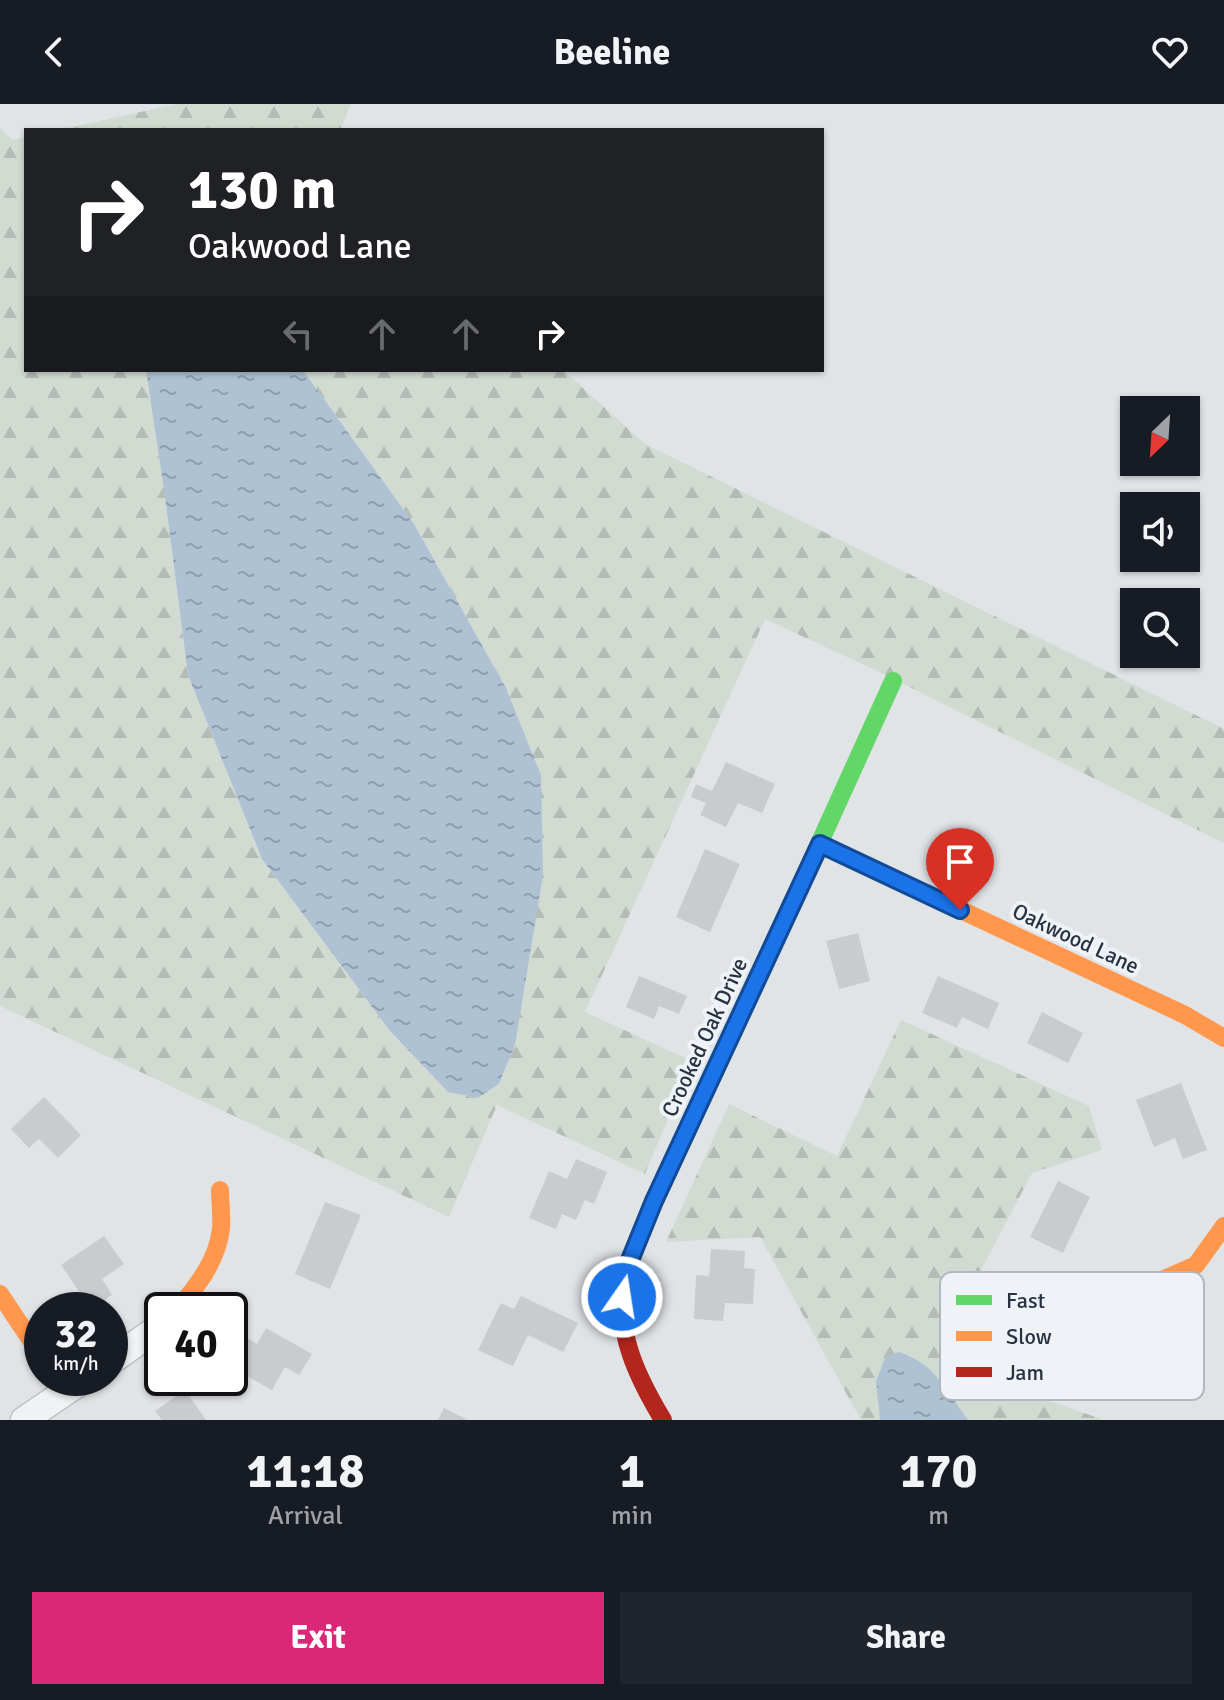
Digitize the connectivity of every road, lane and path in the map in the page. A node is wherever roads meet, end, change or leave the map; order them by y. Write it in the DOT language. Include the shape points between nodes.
graph roads {
  1 [pos="893,681"];
  2 [pos="820,844"];
  3 [pos="1224,1038"];
  4 [pos="220,1190"];
  5 [pos="1224,1226"];
  6 [pos="1180,1272"];
  7 [pos="192,1292"];
  8 [pos="0,1294"];
  9 [pos="24,1330"];
  10 [pos="53,1396"];
  11 [pos="24,1420"];
  12 [pos="663,1420"];
  1 -- 2 [label="street, Crooked Oak Drive"];
  2 -- 3 [label="street, Oakwood Lane"];
  2 -- 12 [label="street, Crooked Oak Drive" via="626,1270 623,1325 629,1351"];
  4 -- 7 [label="street" via="221,1230 212,1259"];
  5 -- 6 [label="street" via="1196,1265"];
  8 -- 9 [label="street"];
  10 -- 11 [label="street"];
}
